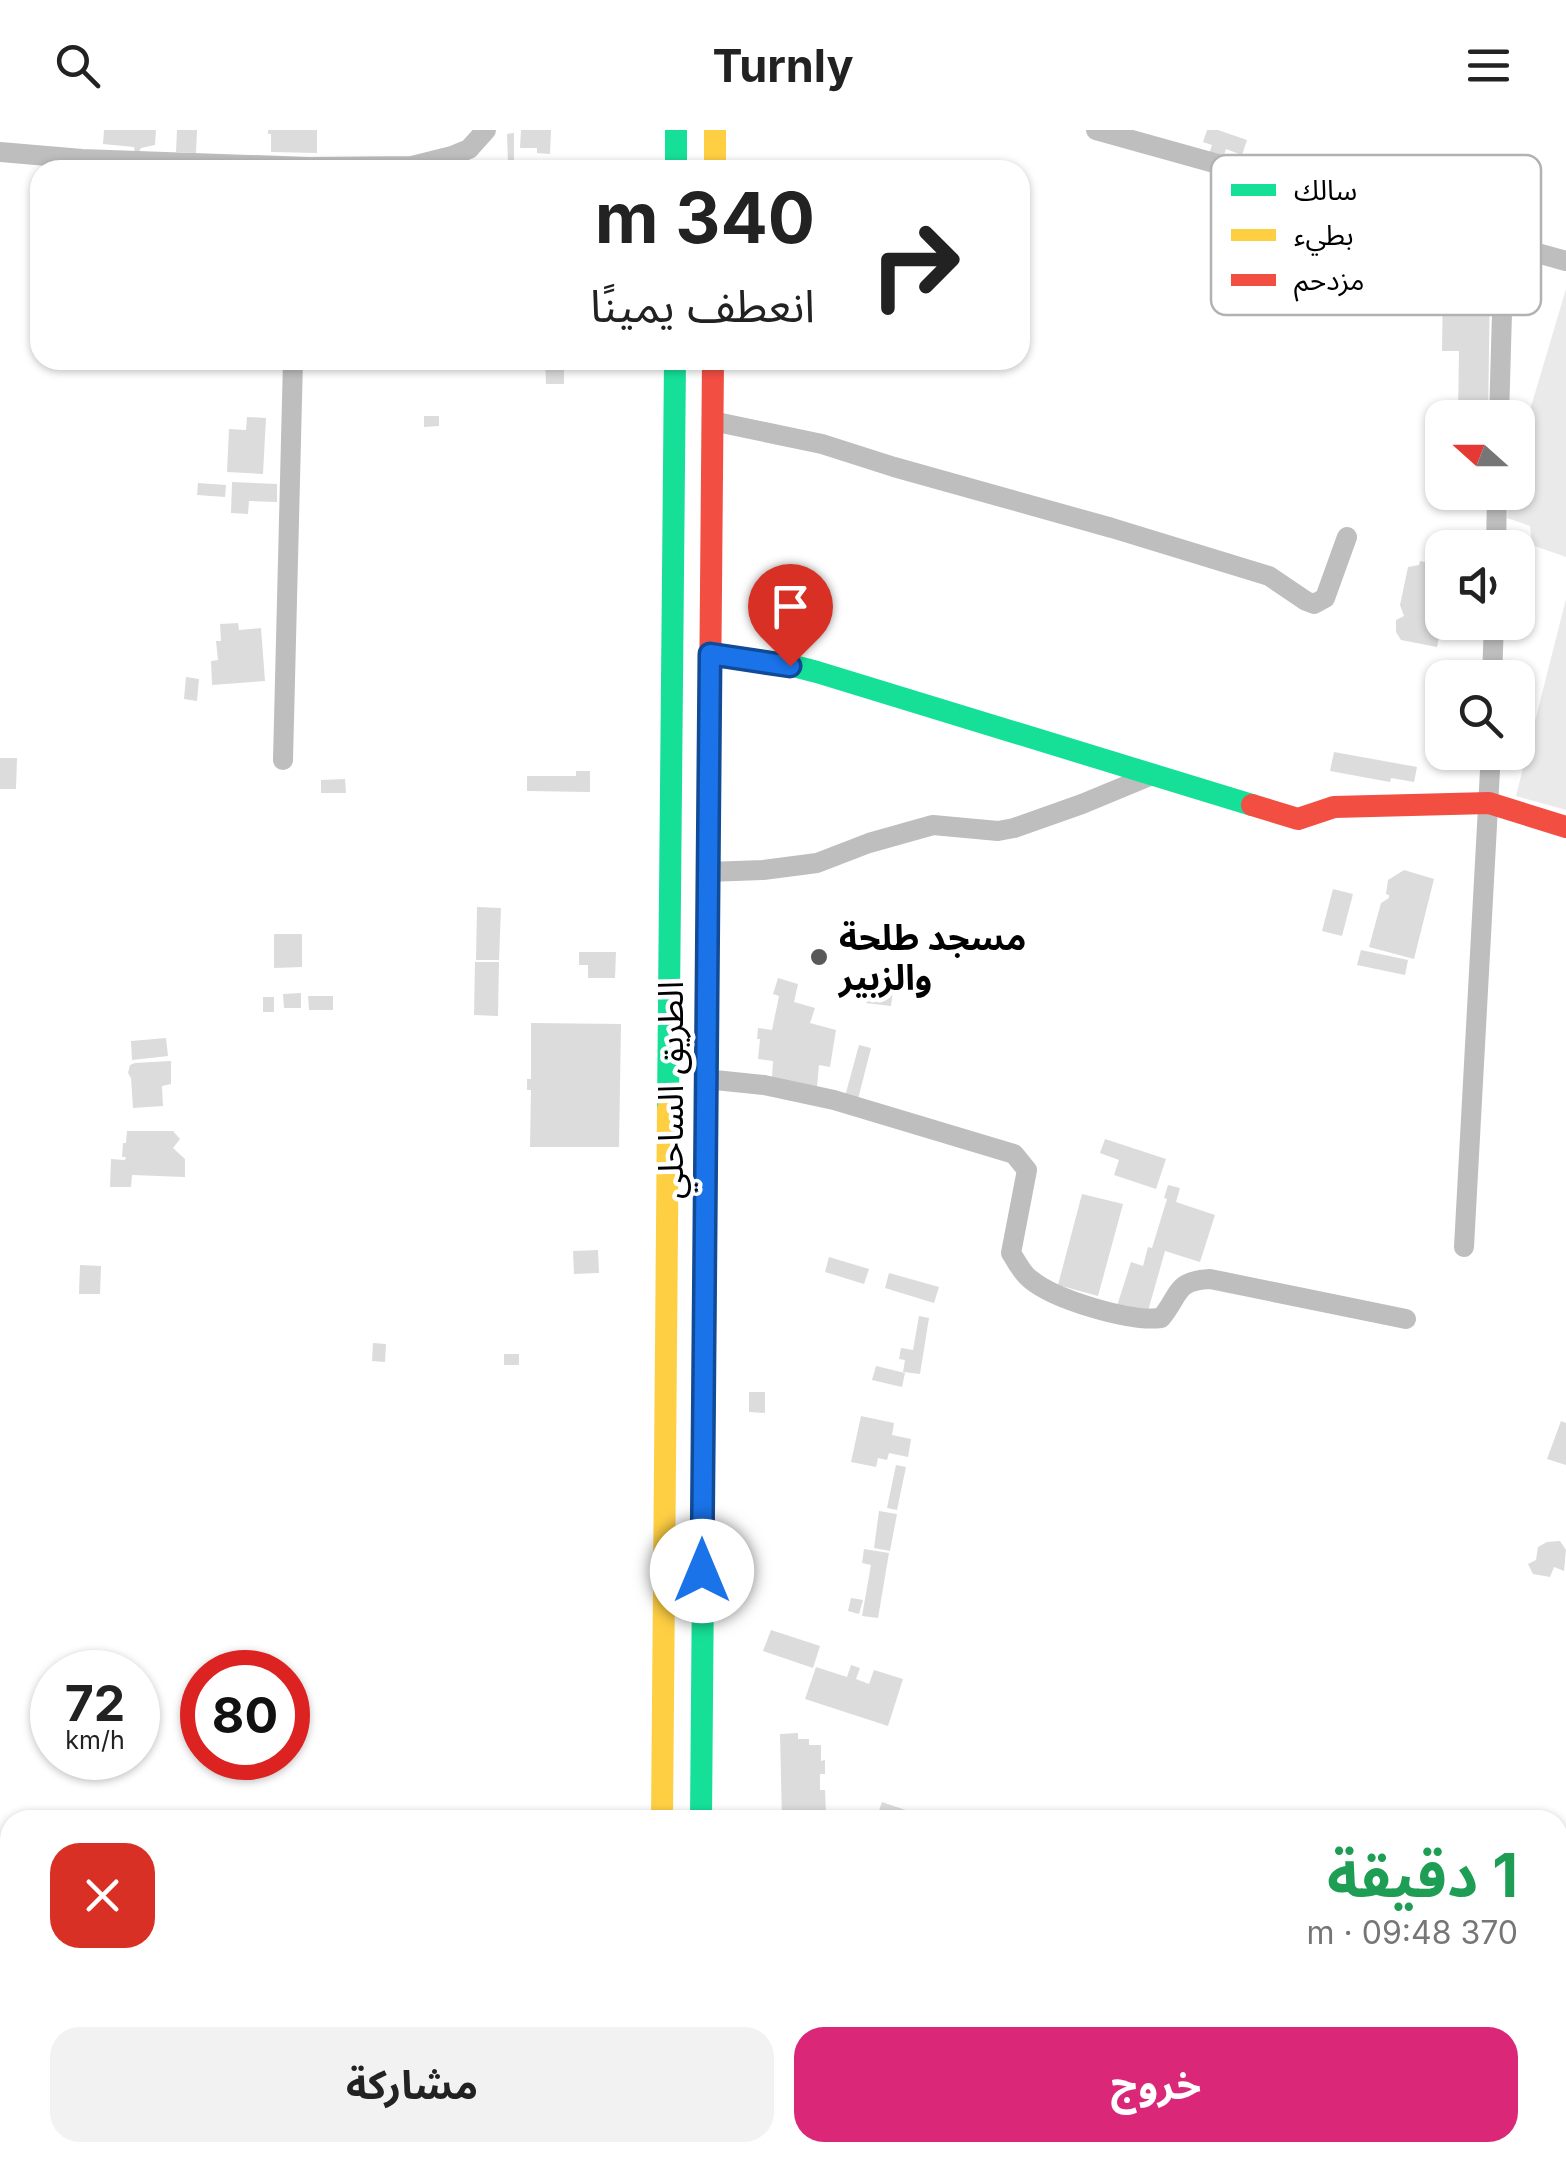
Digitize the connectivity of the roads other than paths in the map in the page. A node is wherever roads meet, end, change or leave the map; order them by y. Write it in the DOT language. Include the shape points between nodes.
graph roads {
  1 [pos="486,130"];
  2 [pos="676,130"];
  3 [pos="715,130"];
  4 [pos="1096,130"];
  5 [pos="0,152"];
  6 [pos="130,160"];
  7 [pos="436,160"];
  8 [pos="676,160"];
  9 [pos="715,160"];
  10 [pos="1211,162"];
  11 [pos="1541,253"];
  12 [pos="1566,261"];
  13 [pos="1502,315"];
  14 [pos="293,370"];
  15 [pos="674,370"];
  16 [pos="713,370"];
  17 [pos="1500,400"];
  18 [pos="712,421"];
  19 [pos="1347,537"];
  20 [pos="710,654"];
  21 [pos="283,760"];
  22 [pos="1490,770"];
  23 [pos="1152,774"];
  24 [pos="1489,802"];
  25 [pos="1566,827"];
  26 [pos="708,872"];
  27 [pos="705,1079"];
  28 [pos="1464,1247"];
  29 [pos="1406,1319"];
  30 [pos="662,1810"];
  31 [pos="701,1810"];
  1 -- 7 [label="street" via="468,149"];
  2 -- 8 [label="main road"];
  3 -- 9 [label="main road"];
  4 -- 10 [label="street"];
  5 -- 6 [label="street"];
  11 -- 12 [label="street"];
  13 -- 17 [label="street"];
  14 -- 21 [label="street"];
  15 -- 30 [label="main road, الطريق الساحلي"];
  16 -- 18 [label="main road, الطريق الساحلي"];
  18 -- 19 [label="street" via="822,444 1270,576 1314,604 1325,598"];
  18 -- 20 [label="main road, الطريق الساحلي"];
  20 -- 23 [label="main road" via="817,672"];
  20 -- 26 [label="main road, الطريق الساحلي"];
  22 -- 24 [label="street"];
  23 -- 24 [label="main road" via="1298,819 1334,807"];
  23 -- 26 [label="street" via="998,832 933,825 817,863"];
  24 -- 25 [label="main road"];
  24 -- 28 [label="street"];
  26 -- 27 [label="main road, الطريق الساحلي"];
  27 -- 29 [label="street" via="834,1100 1014,1154 1026,1170 1012,1253 1027,1277 1077,1303 1162,1318 1178,1290 1210,1278"];
  27 -- 31 [label="main road, الطريق الساحلي"];
}
